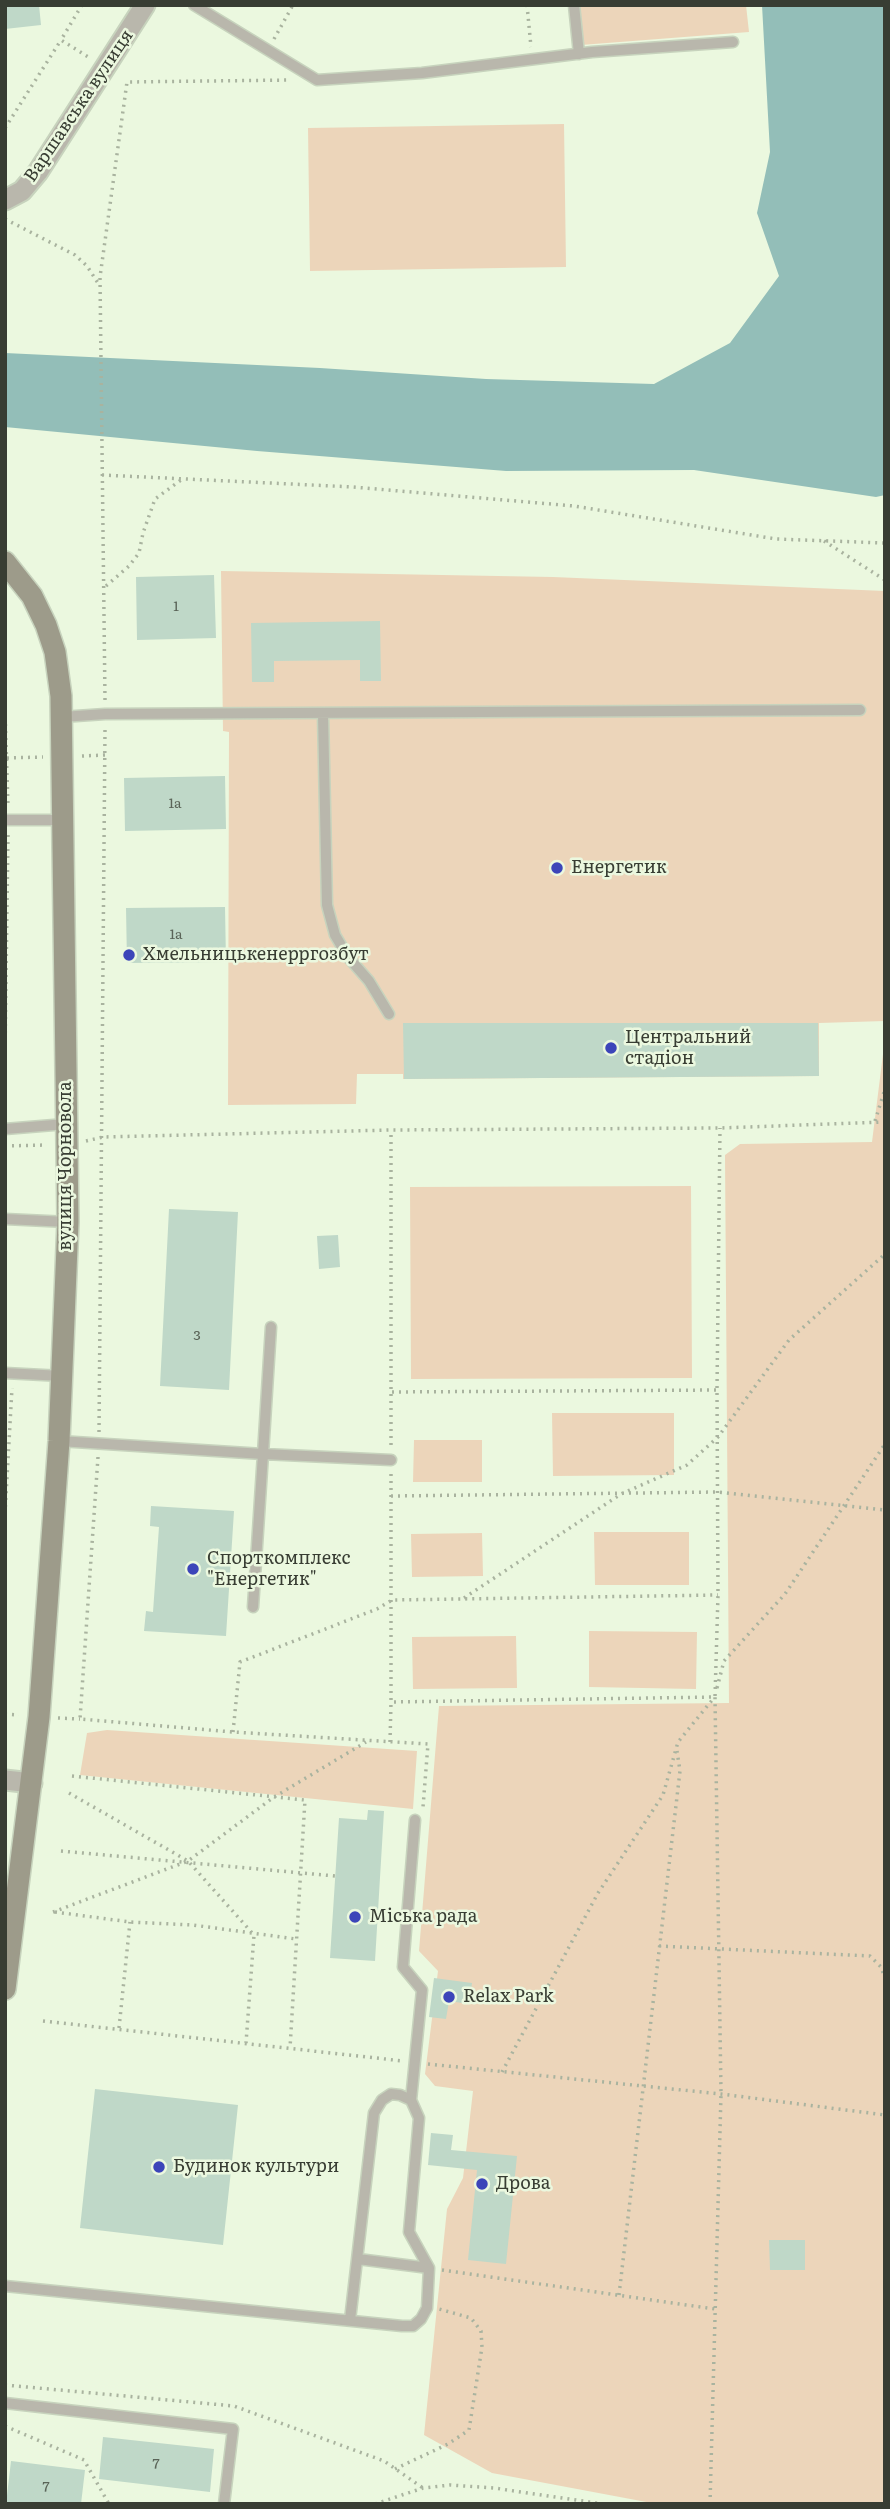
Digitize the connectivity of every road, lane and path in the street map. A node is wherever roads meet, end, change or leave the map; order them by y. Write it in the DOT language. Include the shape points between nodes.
graph roads {
  1 [pos="82,5"];
  2 [pos="145,5"];
  3 [pos="194,5"];
  4 [pos="293,5"];
  5 [pos="527,5"];
  6 [pos="574,5"];
  7 [pos="61,40"];
  8 [pos="733,42"];
  9 [pos="267,50"];
  10 [pos="579,54"];
  11 [pos="532,59"];
  12 [pos="107,68"];
  13 [pos="317,80"];
  14 [pos="127,82"];
  15 [pos="5,128"];
  16 [pos="5,200"];
  17 [pos="5,219"];
  18 [pos="100,284"];
  19 [pos="102,475"];
  20 [pos="183,479"];
  21 [pos="823,540"];
  22 [pos="885,543"];
  23 [pos="5,562"];
  24 [pos="885,580"];
  25 [pos="105,586"];
  26 [pos="5,710"];
  27 [pos="860,710"];
  28 [pos="105,714"];
  29 [pos="323,714"];
  30 [pos="62,717"];
  31 [pos="7,820"];
  32 [pos="64,820"];
  33 [pos="6,974"];
  34 [pos="389,1014"];
  35 [pos="5,1054"];
  36 [pos="885,1089"];
  37 [pos="875,1121"];
  38 [pos="885,1122"];
  39 [pos="66,1124"];
  40 [pos="720,1128"];
  41 [pos="5,1129"];
  42 [pos="391,1130"];
  43 [pos="103,1137"];
  44 [pos="5,1219"];
  45 [pos="68,1222"];
  46 [pos="885,1254"];
  47 [pos="271,1327"];
  48 [pos="8,1374"];
  49 [pos="62,1376"];
  50 [pos="717,1390"];
  51 [pos="392,1392"];
  52 [pos="718,1437"];
  53 [pos="59,1441"];
  54 [pos="99,1444"];
  55 [pos="885,1444"];
  56 [pos="263,1454"];
  57 [pos="391,1460"];
  58 [pos="717,1492"];
  59 [pos="621,1494"];
  60 [pos="391,1496"];
  61 [pos="844,1507"];
  62 [pos="885,1510"];
  63 [pos="5,1514"];
  64 [pos="718,1595"];
  65 [pos="462,1599"];
  66 [pos="392,1600"];
  67 [pos="253,1607"];
  68 [pos="715,1698"];
  69 [pos="391,1702"];
  70 [pos="233,1732"];
  71 [pos="368,1741"];
  72 [pos="390,1742"];
  73 [pos="428,1744"];
  74 [pos="676,1748"];
  75 [pos="72,1776"];
  76 [pos="5,1780"];
  77 [pos="32,1783"];
  78 [pos="69,1793"];
  79 [pos="274,1797"];
  80 [pos="415,1820"];
  81 [pos="61,1851"];
  82 [pos="188,1861"];
  83 [pos="300,1873"];
  84 [pos="335,1876"];
  85 [pos="130,1922"];
  86 [pos="254,1935"];
  87 [pos="296,1939"];
  88 [pos="659,1946"];
  89 [pos="720,1949"];
  90 [pos="885,1978"];
  91 [pos="5,1989"];
  92 [pos="43,2021"];
  93 [pos="119,2029"];
  94 [pos="246,2043"];
  95 [pos="290,2048"];
  96 [pos="415,2062"];
  97 [pos="502,2072"];
  98 [pos="642,2086"];
  99 [pos="721,2094"];
  100 [pos="411,2101"];
  101 [pos="885,2115"];
  102 [pos="358,2259"];
  103 [pos="429,2268"];
  104 [pos="5,2286"];
  105 [pos="619,2295"];
  106 [pos="427,2308"];
  107 [pos="715,2309"];
  108 [pos="349,2320"];
  109 [pos="5,2403"];
  110 [pos="5,2427"];
  111 [pos="395,2469"];
  112 [pos="109,2504"];
  113 [pos="224,2504"];
  114 [pos="375,2504"];
  115 [pos="603,2504"];
  116 [pos="710,2504"];
  1 -- 7 [label="path"];
  2 -- 12 [label="street, Варшавська вулиця"];
  3 -- 9 [label="lane"];
  4 -- 9 [label="path"];
  5 -- 11 [label="path"];
  6 -- 10 [label="lane"];
  7 -- 12 [label="path"];
  7 -- 15 [label="path"];
  8 -- 10 [label="lane"];
  9 -- 13 [label="lane"];
  10 -- 11 [label="lane"];
  11 -- 13 [label="lane"];
  12 -- 14 [label="path"];
  12 -- 16 [label="street, Варшавська вулиця" via="38,172 22,191"];
  13 -- 14 [label="path"];
  14 -- 18 [label="path"];
  17 -- 18 [label="path" via="75,255"];
  18 -- 19 [label="path"];
  19 -- 20 [label="path"];
  19 -- 25 [label="path"];
  20 -- 21 [label="path" via="353,487 575,506 776,539"];
  20 -- 25 [label="path" via="155,499 139,553"];
  21 -- 22 [label="path"];
  21 -- 24 [label="path"];
  23 -- 30 [label="street, вулиця Чорновола" via="32,596 46,625 55,652"];
  25 -- 28 [label="path"];
  26 -- 31 [label="path"];
  27 -- 29 [label="lane"];
  28 -- 29 [label="lane"];
  28 -- 30 [label="lane"];
  28 -- 43 [label="path"];
  29 -- 34 [label="lane" via="327,905 335,935"];
  30 -- 32 [label="street, вулиця Чорновола"];
  31 -- 32 [label="lane"];
  31 -- 33 [label="path"];
  32 -- 39 [label="street, вулиця Чорновола"];
  33 -- 35 [label="path"];
  36 -- 37 [label="path"];
  37 -- 38 [label="path"];
  37 -- 40 [label="path"];
  39 -- 41 [label="lane"];
  39 -- 45 [label="street, вулиця Чорновола"];
  40 -- 42 [label="path"];
  40 -- 50 [label="path"];
  42 -- 43 [label="path"];
  42 -- 51 [label="path"];
  43 -- 54 [label="path"];
  44 -- 45 [label="lane"];
  45 -- 49 [label="street, вулиця Чорновола"];
  46 -- 52 [label="path" via="789,1340"];
  47 -- 56 [label="lane"];
  48 -- 49 [label="lane"];
  48 -- 63 [label="path"];
  49 -- 53 [label="street, вулиця Чорновола"];
  50 -- 51 [label="path"];
  50 -- 52 [label="path"];
  51 -- 57 [label="path"];
  52 -- 58 [label="path"];
  52 -- 59 [label="path" via="687,1465"];
  53 -- 54 [label="lane"];
  53 -- 77 [label="street, вулиця Чорновола"];
  54 -- 56 [label="lane"];
  54 -- 70 [label="path" via="80,1719"];
  55 -- 61 [label="path"];
  56 -- 57 [label="lane"];
  56 -- 67 [label="lane"];
  57 -- 60 [label="path"];
  58 -- 59 [label="path"];
  58 -- 61 [label="path"];
  58 -- 64 [label="path"];
  59 -- 60 [label="path"];
  59 -- 65 [label="path"];
  60 -- 66 [label="path"];
  61 -- 62 [label="path"];
  61 -- 68 [label="path" via="785,1594 724,1661"];
  64 -- 65 [label="path"];
  64 -- 68 [label="path"];
  65 -- 66 [label="path"];
  66 -- 69 [label="path"];
  66 -- 70 [label="path" via="240,1662"];
  68 -- 69 [label="path"];
  68 -- 74 [label="path"];
  68 -- 89 [label="path"];
  69 -- 72 [label="path"];
  70 -- 71 [label="path"];
  71 -- 72 [label="path"];
  71 -- 79 [label="path"];
  72 -- 73 [label="path"];
  74 -- 88 [label="path" via="680,1771"];
  74 -- 97 [label="path" via="663,1795 598,1894"];
  75 -- 79 [label="path"];
  76 -- 77 [label="street"];
  77 -- 91 [label="street, вулиця Чорновола"];
  78 -- 82 [label="path"];
  79 -- 82 [label="path"];
  79 -- 83 [label="path" via="305,1800"];
  80 -- 96 [label="lane" via="402,1968 422,1990"];
  81 -- 82 [label="path"];
  82 -- 83 [label="path"];
  82 -- 85 [label="path" via="53,1912"];
  82 -- 86 [label="path"];
  83 -- 84 [label="path"];
  83 -- 87 [label="path"];
  85 -- 86 [label="path" via="194,1925"];
  85 -- 93 [label="path"];
  86 -- 87 [label="path"];
  86 -- 94 [label="path"];
  87 -- 95 [label="path"];
  88 -- 89 [label="path"];
  88 -- 98 [label="path"];
  89 -- 90 [label="path" via="870,1956"];
  89 -- 99 [label="path"];
  92 -- 93 [label="path"];
  93 -- 94 [label="path"];
  94 -- 95 [label="path"];
  95 -- 96 [label="path"];
  96 -- 97 [label="path"];
  96 -- 100 [label="lane"];
  97 -- 98 [label="path"];
  98 -- 99 [label="path"];
  98 -- 105 [label="path"];
  99 -- 101 [label="path"];
  99 -- 107 [label="path"];
  100 -- 102 [label="lane" via="391,2094 374,2113"];
  100 -- 103 [label="lane" via="419,2118 410,2232"];
  102 -- 103 [label="lane"];
  102 -- 108 [label="lane"];
  103 -- 105 [label="path"];
  103 -- 106 [label="lane"];
  104 -- 108 [label="lane"];
  105 -- 107 [label="path"];
  106 -- 108 [label="lane" via="413,2326"];
  106 -- 111 [label="path" via="471,2318 481,2331 469,2430"];
  107 -- 116 [label="path"];
  109 -- 113 [label="lane" via="233,2429"];
  110 -- 112 [label="path" via="84,2459"];
  114 -- 115 [label="path" via="423,2488 450,2485"];
}
